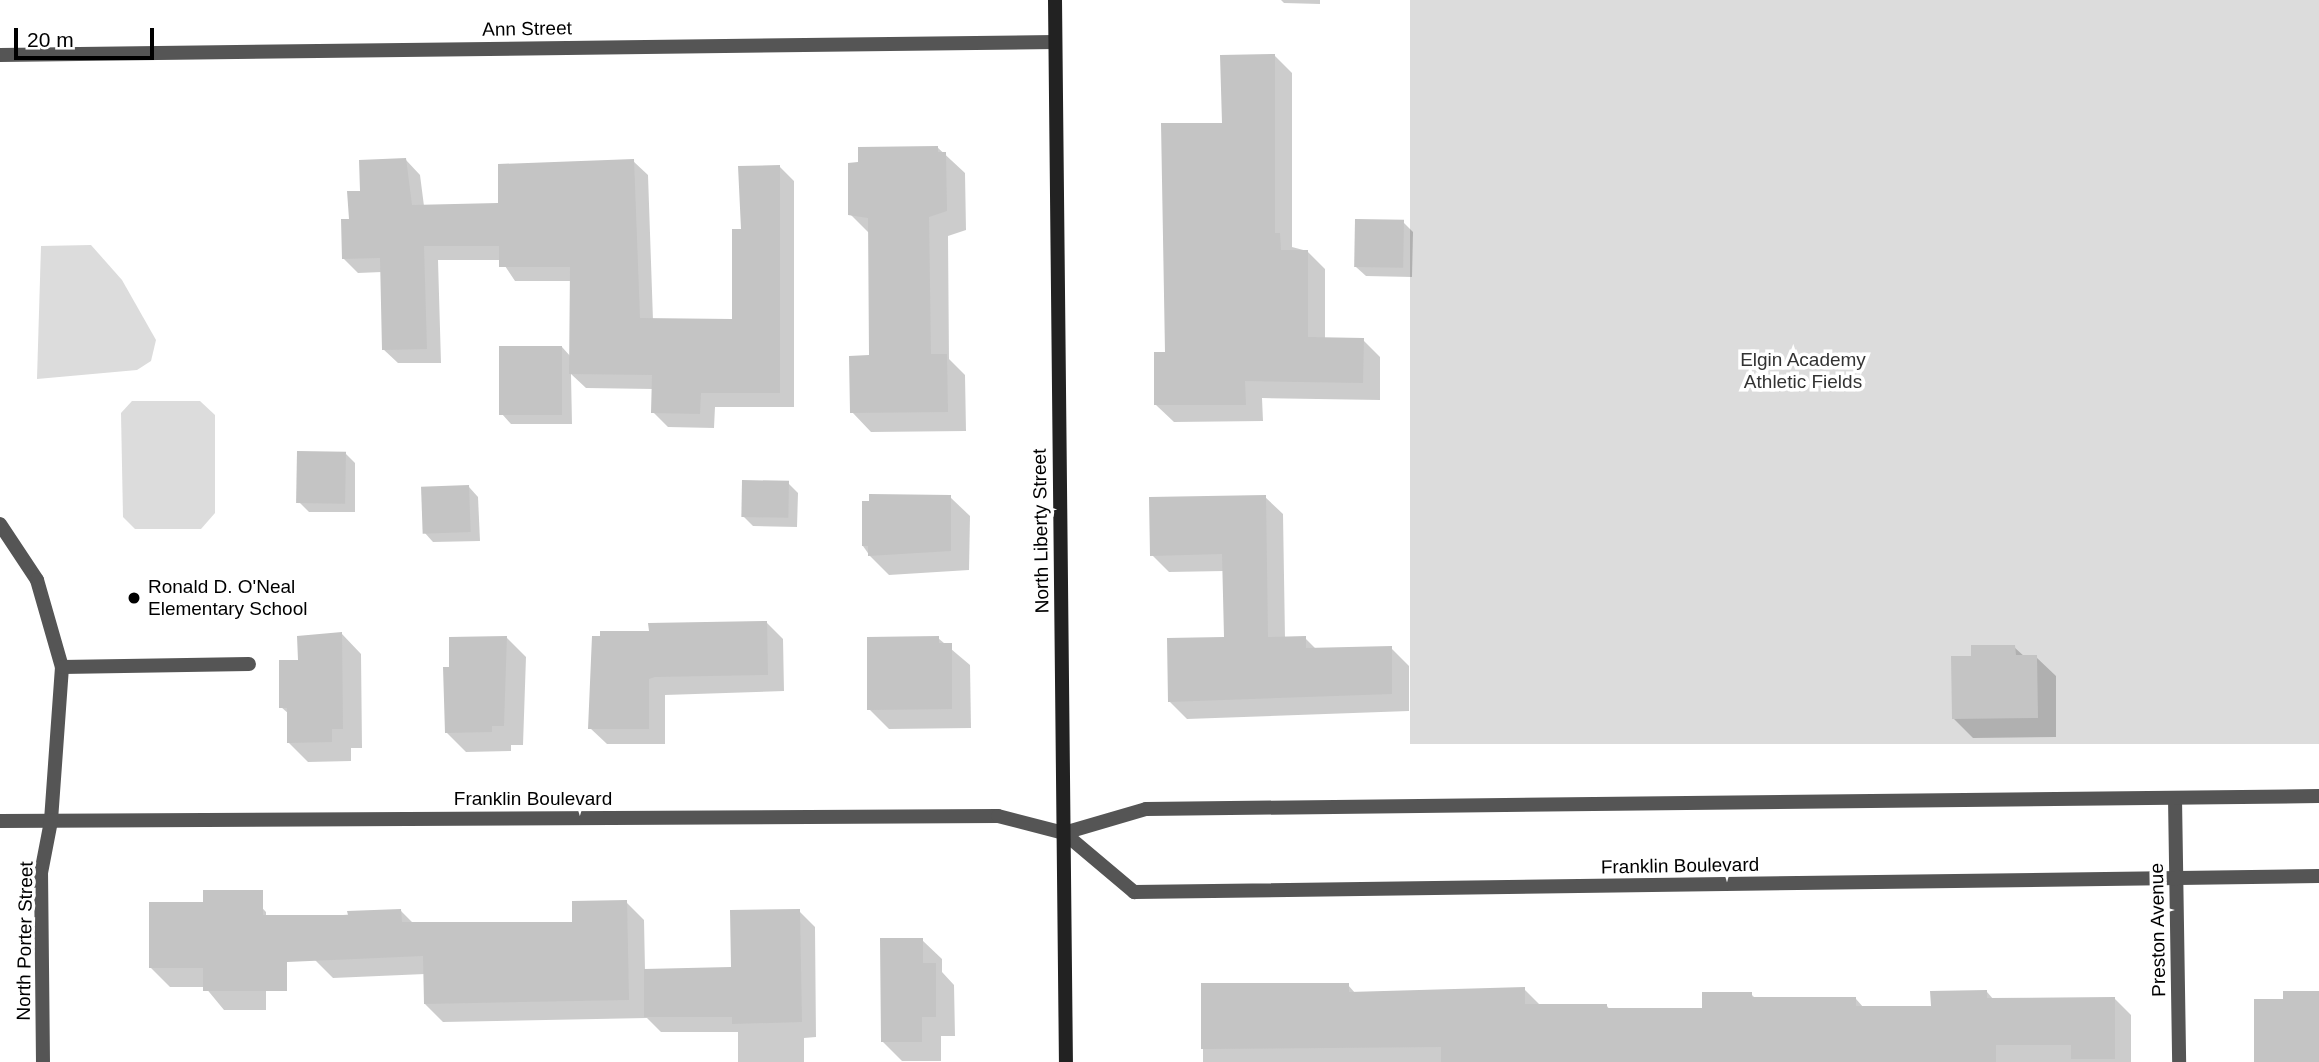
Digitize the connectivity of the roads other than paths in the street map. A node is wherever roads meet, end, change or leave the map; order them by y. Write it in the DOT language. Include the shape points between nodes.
graph roads {
  1 [pos="1055,0"];
  2 [pos="1055,42"];
  3 [pos="0,55"];
  4 [pos="0,524"];
  5 [pos="249,664"];
  6 [pos="62,667"];
  7 [pos="2319,796"];
  8 [pos="2175,798"];
  9 [pos="0,821"];
  10 [pos="51,821"];
  11 [pos="1064,833"];
  12 [pos="2319,876"];
  13 [pos="2177,879"];
  14 [pos="43,1062"];
  15 [pos="1066,1062"];
  16 [pos="2179,1062"];
  1 -- 2 [label="main road, North Liberty Street"];
  2 -- 3 [label="street, Ann Street"];
  2 -- 11 [label="main road, North Liberty Street"];
  4 -- 6 [label="street" via="37,580"];
  5 -- 6 [label="street"];
  6 -- 10 [label="street, North Porter Street"];
  7 -- 8 [label="street"];
  8 -- 11 [label="street" via="1146,809"];
  8 -- 13 [label="street, Preston Avenue"];
  9 -- 10 [label="street, Franklin Boulevard"];
  10 -- 11 [label="street, Franklin Boulevard" via="998,816"];
  10 -- 14 [label="street, North Porter Street" via="41,873"];
  11 -- 13 [label="street, Franklin Boulevard" via="1134,892"];
  11 -- 15 [label="main road, North Liberty Street"];
  12 -- 13 [label="street, Franklin Boulevard"];
  13 -- 16 [label="street, Preston Avenue"];
}
